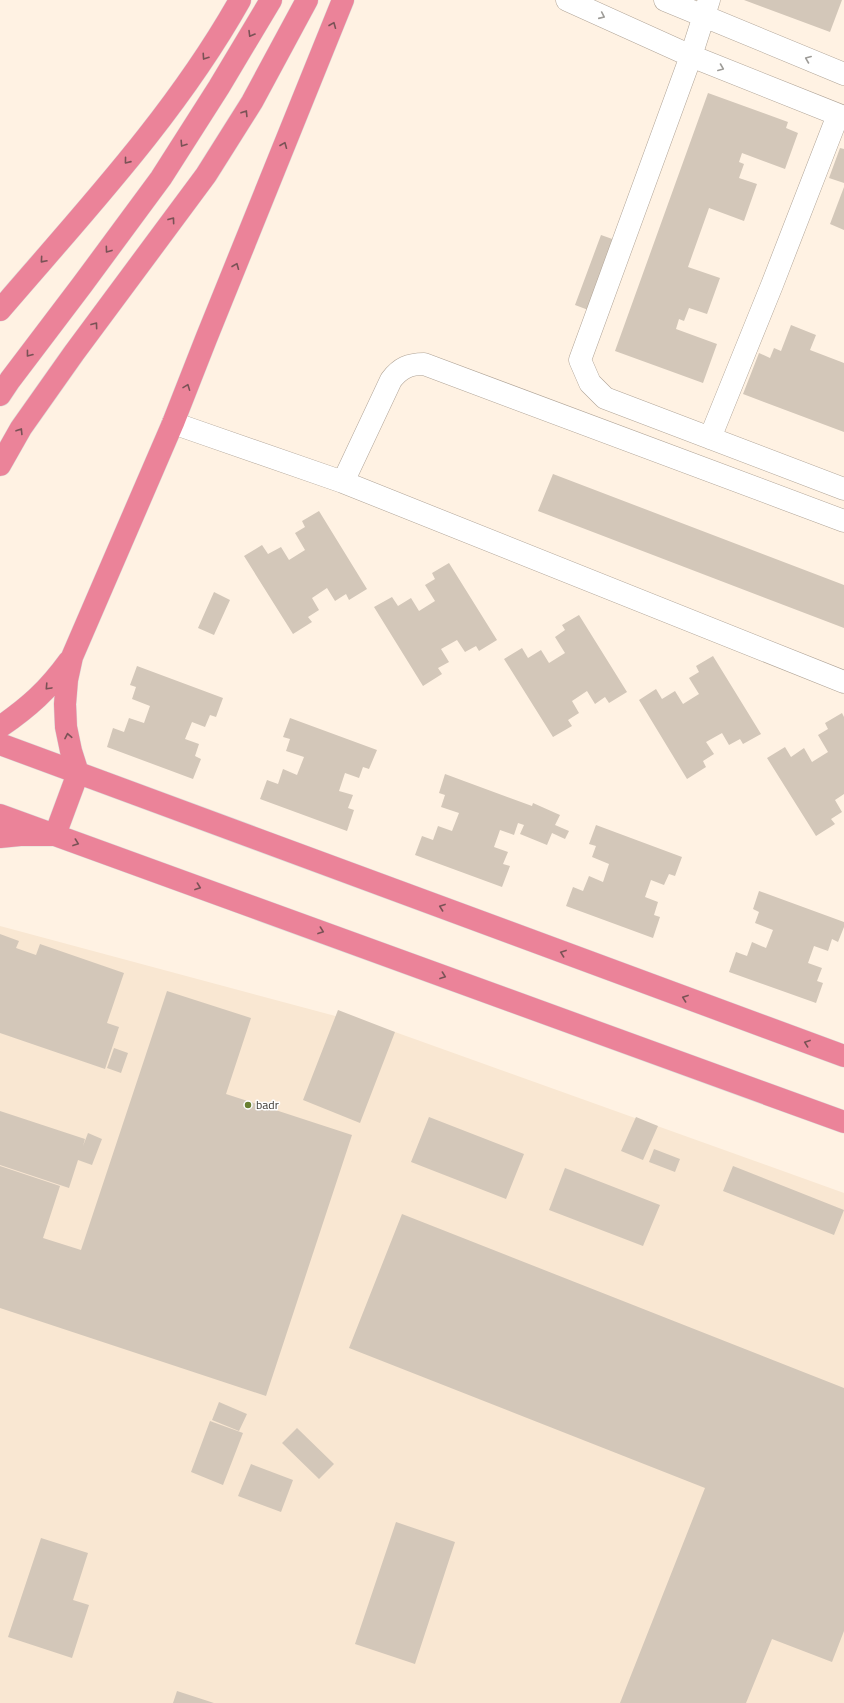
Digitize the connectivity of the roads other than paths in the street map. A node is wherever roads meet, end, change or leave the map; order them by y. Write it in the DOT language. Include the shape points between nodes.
graph roads {
  1 [pos="240,0"];
  2 [pos="271,0"];
  3 [pos="307,0"];
  4 [pos="343,0"];
  5 [pos="567,0"];
  6 [pos="665,0"];
  7 [pos="706,8"];
  8 [pos="691,56"];
  9 [pos="844,74"];
  10 [pos="841,116"];
  11 [pos="0,310"];
  12 [pos="0,396"];
  13 [pos="173,423"];
  14 [pos="710,438"];
  15 [pos="0,465"];
  16 [pos="343,482"];
  17 [pos="844,489"];
  18 [pos="844,521"];
  19 [pos="72,657"];
  20 [pos="844,682"];
  21 [pos="0,727"];
  22 [pos="0,744"];
  23 [pos="78,773"];
  24 [pos="0,815"];
  25 [pos="56,835"];
  26 [pos="0,837"];
  27 [pos="844,1056"];
  28 [pos="844,1122"];
  1 -- 11 [label="highway, one-way" via="225,27 168,110 102,193"];
  2 -- 12 [label="highway, one-way" via="220,87 161,178"];
  15 -- 3 [label="highway, one-way" via="21,428 74,353 206,175 252,102"];
  13 -- 4 [label="highway, one-way"];
  5 -- 8 [label="street, one-way"];
  6 -- 7 [label="street"];
  7 -- 8 [label="street"];
  9 -- 7 [label="street, one-way"];
  8 -- 10 [label="street, one-way"];
  8 -- 14 [label="street" via="580,360 590,383 605,398"];
  10 -- 14 [label="street"];
  13 -- 16 [label="street"];
  13 -- 19 [label="highway"];
  14 -- 17 [label="street"];
  16 -- 18 [label="street" via="391,380 405,367 424,364"];
  16 -- 20 [label="street"];
  19 -- 21 [label="highway, one-way" via="34,702"];
  23 -- 19 [label="highway, one-way" via="66,728 67,680"];
  22 -- 23 [label="highway"];
  23 -- 25 [label="highway"];
  27 -- 23 [label="highway, one-way"];
  24 -- 25 [label="highway"];
  25 -- 26 [label="highway"];
  25 -- 28 [label="highway, one-way"];
}
